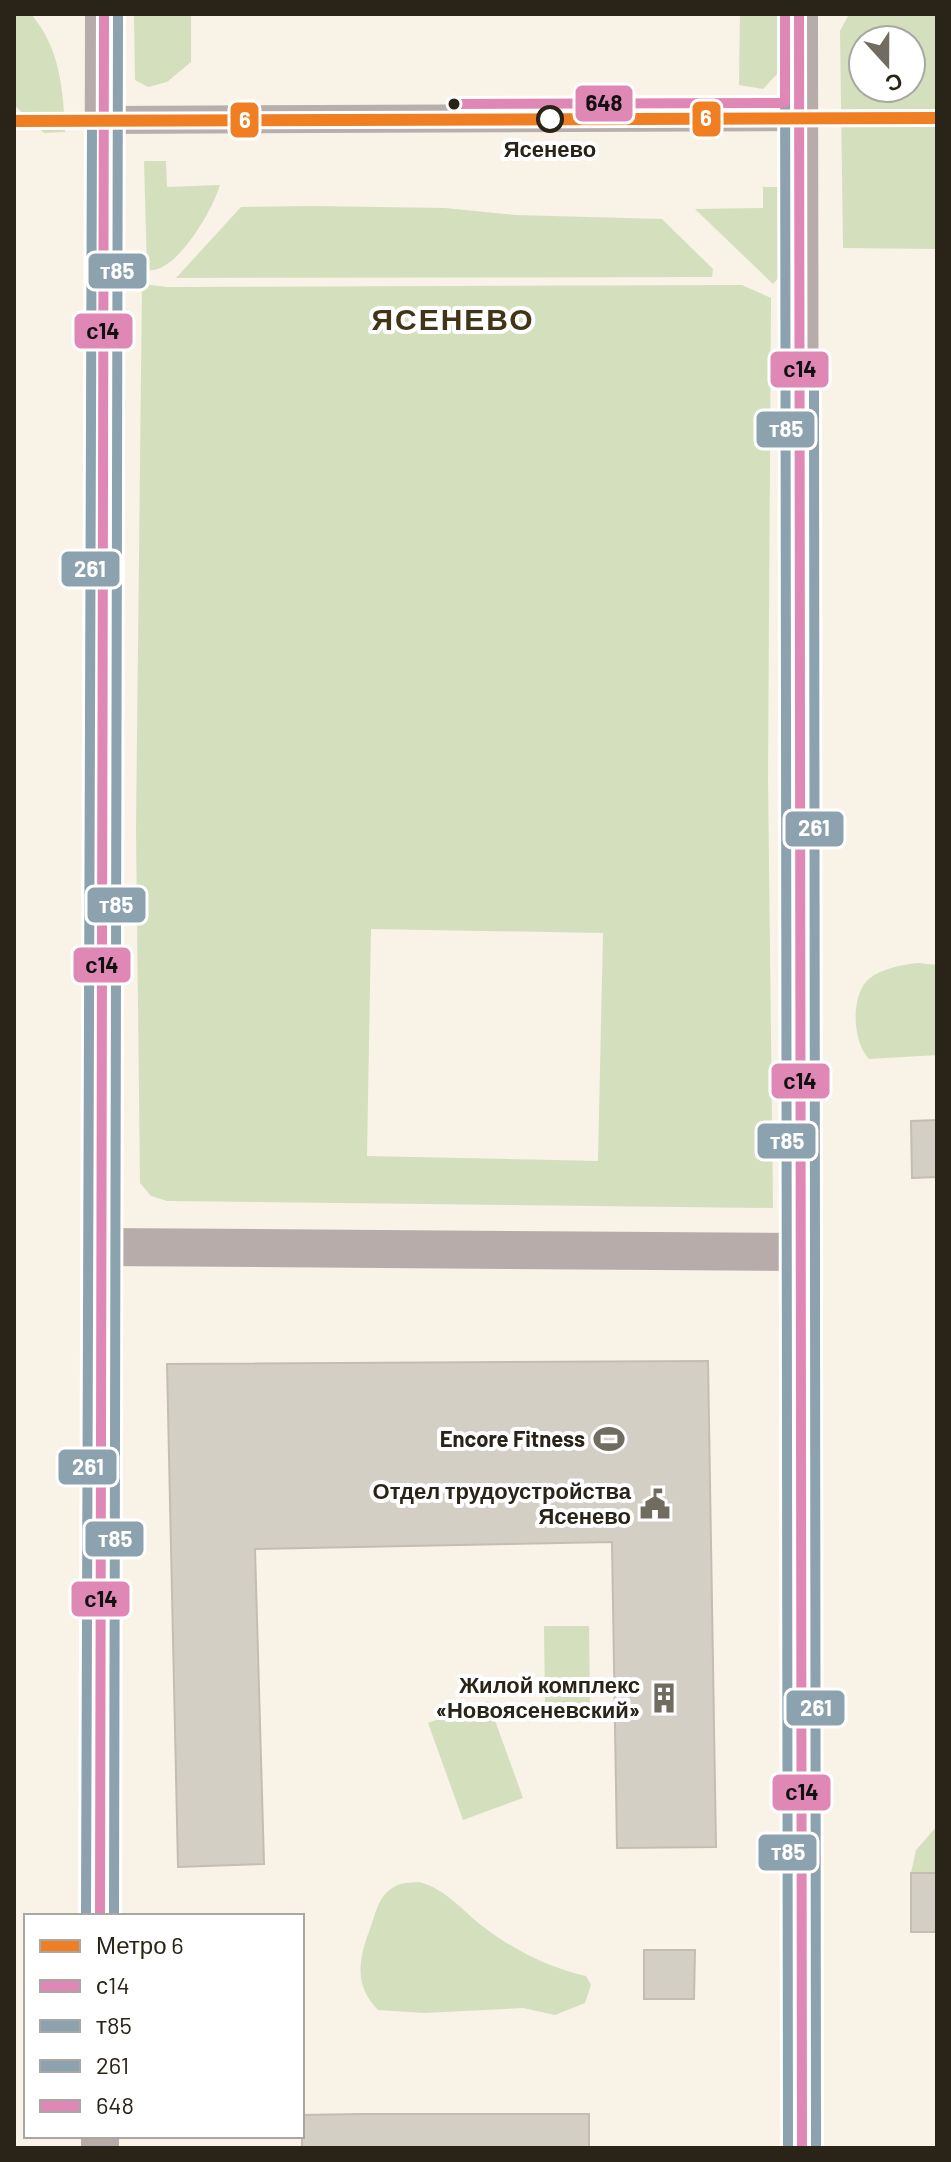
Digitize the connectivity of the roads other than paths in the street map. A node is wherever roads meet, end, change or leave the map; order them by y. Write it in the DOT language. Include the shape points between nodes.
graph roads {
  1 [pos="104,14"];
  2 [pos="799,14"];
  3 [pos="799,117"];
  4 [pos="106,120"];
  5 [pos="102,1247"];
  6 [pos="801,1252"];
  7 [pos="100,1914"];
  8 [pos="802,2148"];
  1 -- 4 [label="main road"];
  2 -- 3 [label="main road"];
  3 -- 4 [label="street"];
  3 -- 6 [label="main road"];
  4 -- 5 [label="main road"];
  5 -- 6 [label="main road"];
  5 -- 7 [label="main road"];
  6 -- 8 [label="main road"];
}
